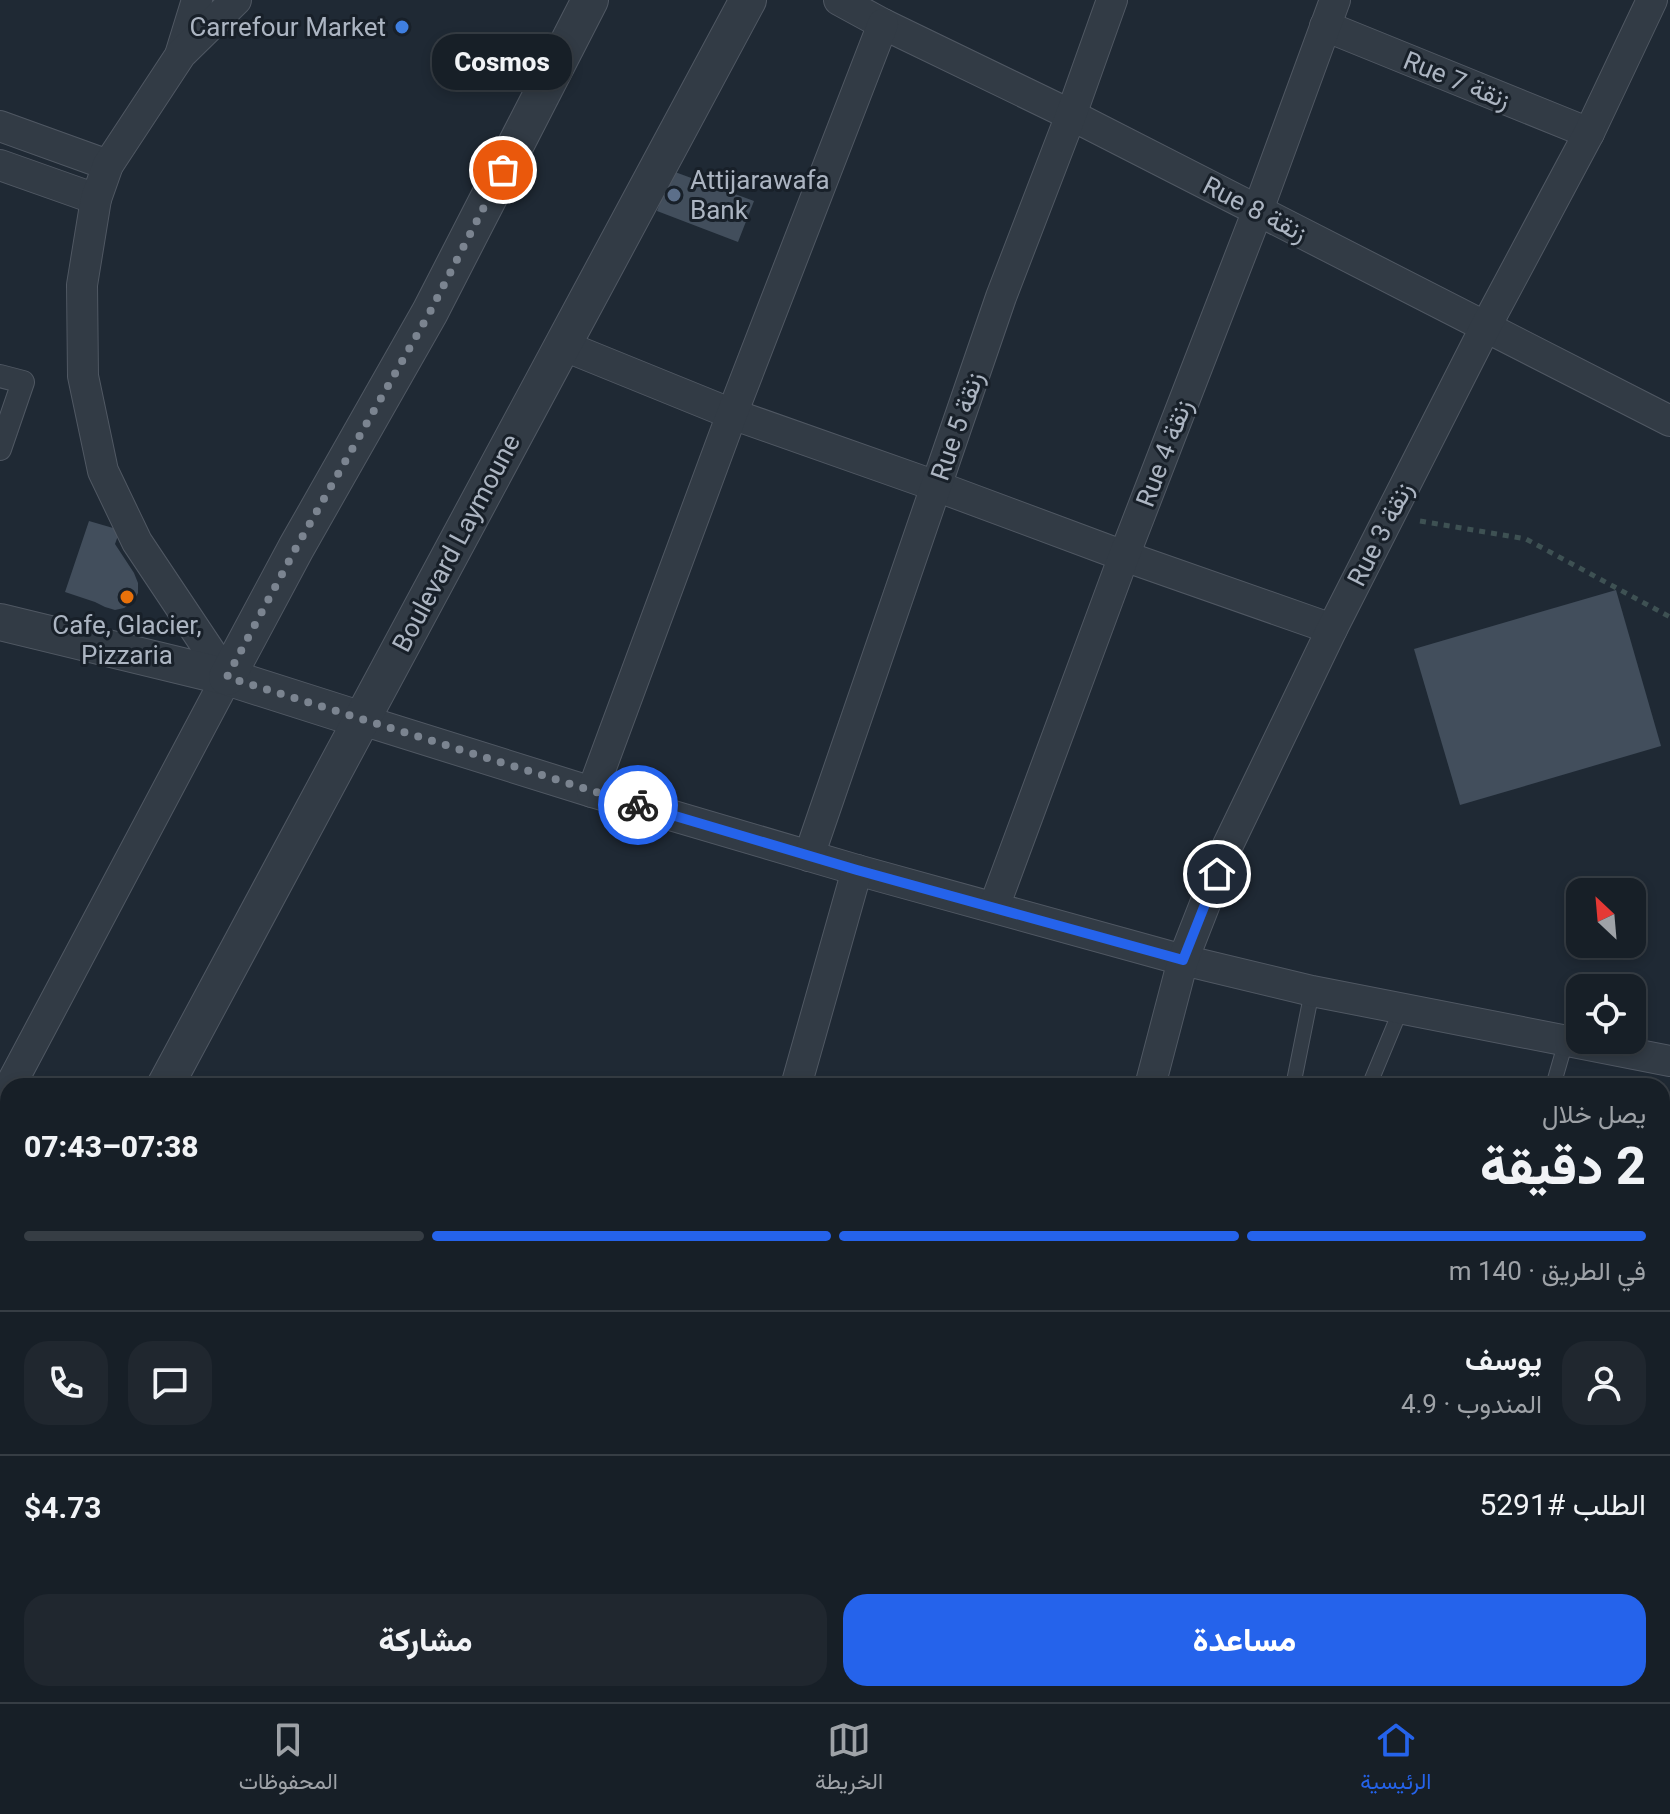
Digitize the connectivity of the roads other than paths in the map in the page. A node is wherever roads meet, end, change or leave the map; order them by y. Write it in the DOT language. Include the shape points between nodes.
graph roads {
  1 [pos="197,0"];
  2 [pos="236,0"];
  3 [pos="590,0"];
  4 [pos="748,0"];
  5 [pos="839,0"];
  6 [pos="1112,0"];
  7 [pos="1652,0"];
  8 [pos="1330,13"];
  9 [pos="883,24"];
  10 [pos="181,54"];
  11 [pos="1071,115"];
  12 [pos="0,126"];
  13 [pos="1589,133"];
  14 [pos="0,165"];
  15 [pos="108,165"];
  16 [pos="96,199"];
  17 [pos="1258,210"];
  18 [pos="1486,326"];
  19 [pos="562,345"];
  20 [pos="0,376"];
  21 [pos="732,414"];
  22 [pos="1670,421"];
  23 [pos="0,449"];
  24 [pos="936,486"];
  25 [pos="1124,556"];
  26 [pos="0,622"];
  27 [pos="1332,629"];
  28 [pos="227,677"];
  29 [pos="362,720"];
  30 [pos="592,792"];
  31 [pos="809,856"];
  32 [pos="857,870"];
  33 [pos="994,907"];
  34 [pos="1183,960"];
  35 [pos="1312,991"];
  36 [pos="1401,1009"];
  37 [pos="1566,1041"];
  38 [pos="1634,1054"];
  39 [pos="1670,1061"];
  40 [pos="14,1078"];
  41 [pos="169,1078"];
  42 [pos="798,1078"];
  43 [pos="1152,1078"];
  44 [pos="1295,1078"];
  45 [pos="1372,1078"];
  46 [pos="1555,1078"];
  1 -- 10 [label="street"];
  2 -- 10 [label="street"];
  3 -- 28 [label="street" via="430,312"];
  4 -- 19 [label="street, Boulevard Laymoune"];
  5 -- 9 [label="street, Rue 8 زنقة"];
  6 -- 11 [label="street, Rue 5 زنقة"];
  7 -- 13 [label="street, Rue 3 زنقة"];
  8 -- 13 [label="street, Rue 7 زنقة"];
  8 -- 17 [label="street, Rue 4 زنقة"];
  9 -- 11 [label="street, Rue 8 زنقة"];
  9 -- 21 [label="street"];
  10 -- 15 [label="street"];
  11 -- 17 [label="street, Rue 8 زنقة"];
  11 -- 24 [label="street, Rue 5 زنقة"];
  12 -- 15 [label="street"];
  13 -- 18 [label="street, Rue 3 زنقة"];
  14 -- 16 [label="street"];
  15 -- 16 [label="street"];
  16 -- 28 [label="street" via="82,285 83,376 103,471 137,542"];
  17 -- 18 [label="street, Rue 8 زنقة"];
  17 -- 25 [label="street, Rue 4 زنقة"];
  18 -- 22 [label="street, Rue 8 زنقة"];
  18 -- 27 [label="street, Rue 3 زنقة"];
  19 -- 21 [label="street"];
  19 -- 29 [label="street, Boulevard Laymoune"];
  20 -- 23 [label="street" via="23,382"];
  21 -- 24 [label="street"];
  21 -- 30 [label="street"];
  24 -- 25 [label="street"];
  24 -- 31 [label="street, Rue 5 زنقة"];
  25 -- 27 [label="street"];
  25 -- 33 [label="street, Rue 4 زنقة"];
  26 -- 28 [label="street"];
  27 -- 34 [label="street, Rue 3 زنقة" via="1228,845"];
  28 -- 29 [label="street"];
  28 -- 40 [label="street"];
  29 -- 30 [label="street"];
  29 -- 41 [label="street, Boulevard Laymoune"];
  30 -- 31 [label="street"];
  31 -- 32 [label="street"];
  32 -- 33 [label="street"];
  32 -- 42 [label="street"];
  33 -- 34 [label="street"];
  34 -- 35 [label="street"];
  34 -- 43 [label="street, Rue 3 زنقة"];
  35 -- 36 [label="street"];
  35 -- 44 [label="lane"];
  36 -- 37 [label="street"];
  36 -- 45 [label="lane"];
  37 -- 46 [label="lane"];
  38 -- 39 [label="street"];
}
